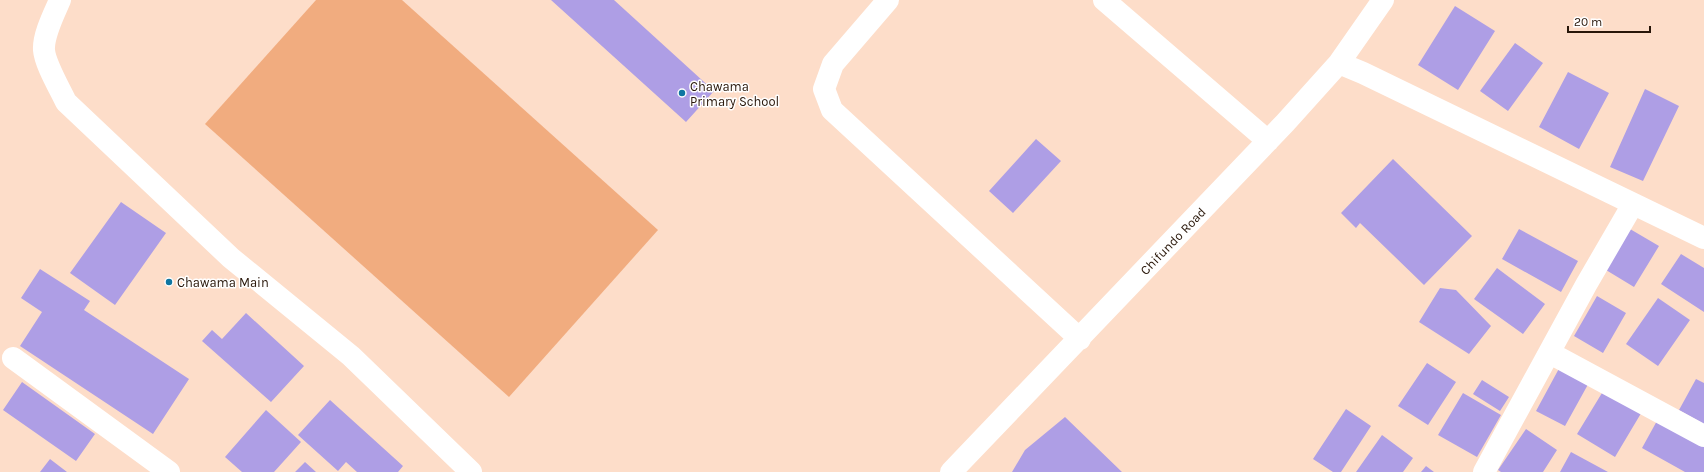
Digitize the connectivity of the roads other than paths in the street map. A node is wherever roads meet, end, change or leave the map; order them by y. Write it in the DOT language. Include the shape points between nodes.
graph roads {
  1 [pos="60,0"];
  2 [pos="888,0"];
  3 [pos="1104,0"];
  4 [pos="1383,0"];
  5 [pos="1339,63"];
  6 [pos="1268,140"];
  7 [pos="1633,204"];
  8 [pos="1704,238"];
  9 [pos="1080,339"];
  10 [pos="1550,353"];
  11 [pos="13,358"];
  12 [pos="1704,436"];
  13 [pos="169,472"];
  14 [pos="471,472"];
  15 [pos="951,472"];
  16 [pos="1484,472"];
  1 -- 14 [label="street" via="50,23 44,50 66,102 231,258 351,356"];
  2 -- 9 [label="street" via="833,64 824,89 832,110"];
  3 -- 6 [label="street"];
  4 -- 5 [label="street, Chifundo Road"];
  5 -- 6 [label="street, Chifundo Road"];
  5 -- 7 [label="street"];
  6 -- 9 [label="street, Chifundo Road"];
  7 -- 8 [label="street"];
  7 -- 10 [label="street"];
  9 -- 15 [label="street, Chifundo Road"];
  10 -- 12 [label="street"];
  10 -- 16 [label="street"];
  11 -- 13 [label="street"];
}
